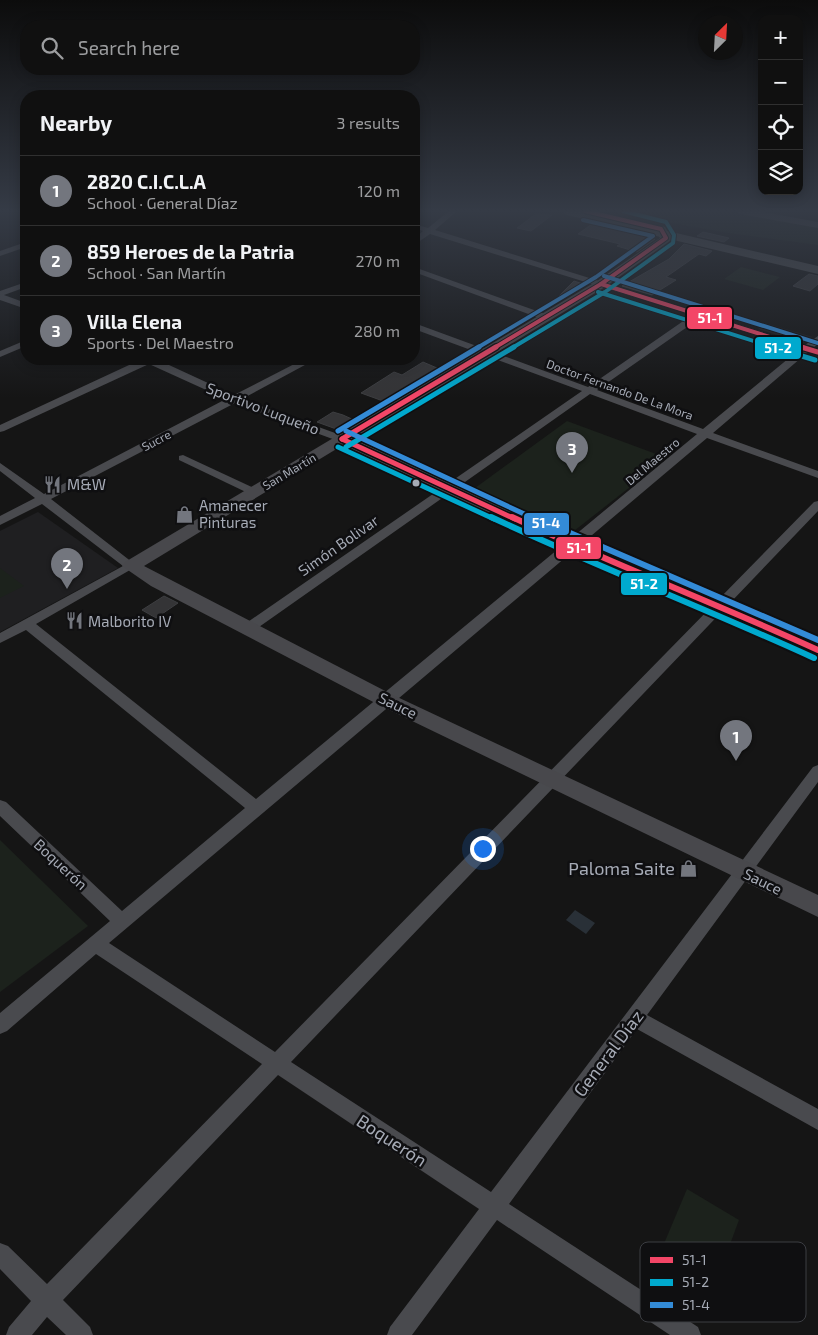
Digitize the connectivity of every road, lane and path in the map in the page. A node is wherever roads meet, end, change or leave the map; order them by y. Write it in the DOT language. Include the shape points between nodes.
graph roads {
  1 [pos="425,273"];
  2 [pos="567,273"];
  3 [pos="616,273"];
  4 [pos="601,284"];
  5 [pos="20,287"];
  6 [pos="0,295"];
  7 [pos="20,303"];
  8 [pos="698,315"];
  9 [pos="545,318"];
  10 [pos="420,328"];
  11 [pos="818,339"];
  12 [pos="20,346"];
  13 [pos="806,349"];
  14 [pos="818,352"];
  15 [pos="486,353"];
  16 [pos="0,354"];
  17 [pos="136,365"];
  18 [pos="162,365"];
  19 [pos="299,365"];
  20 [pos="586,391"];
  21 [pos="234,399"];
  22 [pos="0,430"];
  23 [pos="704,434"];
  24 [pos="342,439"];
  25 [pos="183,458"];
  26 [pos="0,466"];
  27 [pos="818,476"];
  28 [pos="447,488"];
  29 [pos="254,492"];
  30 [pos="44,500"];
  31 [pos="818,504"];
  32 [pos="0,521"];
  33 [pos="572,545"];
  34 [pos="132,566"];
  35 [pos="721,606"];
  36 [pos="27,624"];
  37 [pos="247,629"];
  38 [pos="0,639"];
  39 [pos="818,650"];
  40 [pos="386,700"];
  41 [pos="818,771"];
  42 [pos="553,780"];
  43 [pos="0,806"];
  44 [pos="256,808"];
  45 [pos="743,871"];
  46 [pos="818,907"];
  47 [pos="125,918"];
  48 [pos="95,944"];
  49 [pos="634,1018"];
  50 [pos="0,1026"];
  51 [pos="276,1063"];
  52 [pos="818,1120"];
  53 [pos="494,1206"];
  54 [pos="0,1254"];
  55 [pos="47,1300"];
  56 [pos="640,1302"];
  57 [pos="670,1322"];
  58 [pos="17,1335"];
  59 [pos="82,1335"];
  60 [pos="398,1335"];
  61 [pos="690,1335"];
  1 -- 9 [label="street"];
  2 -- 4 [label="street"];
  3 -- 4 [label="street, San Martín"];
  4 -- 8 [label="street"];
  4 -- 9 [label="street, San Martín"];
  5 -- 6 [label="street"];
  6 -- 7 [label="street"];
  8 -- 13 [label="street"];
  8 -- 20 [label="street, Simón Bolivar"];
  9 -- 15 [label="street, San Martín"];
  10 -- 15 [label="street, Doctor Fernando De La Mora"];
  11 -- 13 [label="street, Del Maestro"];
  12 -- 16 [label="street"];
  13 -- 14 [label="street"];
  13 -- 23 [label="street, Del Maestro"];
  15 -- 20 [label="street, Doctor Fernando De La Mora"];
  15 -- 24 [label="street, San Martín"];
  17 -- 22 [label="street"];
  18 -- 21 [label="street, Sportivo Luqueño"];
  19 -- 21 [label="street, Sucre"];
  20 -- 23 [label="street, Doctor Fernando De La Mora"];
  20 -- 28 [label="street, Simón Bolivar"];
  21 -- 24 [label="street, Sportivo Luqueño"];
  21 -- 30 [label="street, Sucre"];
  23 -- 27 [label="street, Doctor Fernando De La Mora"];
  23 -- 33 [label="street, Del Maestro"];
  24 -- 28 [label="street, Sportivo Luqueño"];
  24 -- 29 [label="street, San Martín"];
  25 -- 29 [label="street"];
  26 -- 30 [label="street, Sauce"];
  28 -- 33 [label="street, Sportivo Luqueño"];
  28 -- 37 [label="street, Simón Bolivar"];
  29 -- 34 [label="street, San Martín"];
  30 -- 32 [label="street, Sucre"];
  30 -- 34 [label="street, Sauce"];
  31 -- 35 [label="street"];
  33 -- 35 [label="street, Sportivo Luqueño"];
  33 -- 40 [label="street, Del Maestro"];
  34 -- 36 [label="street, San Martín"];
  34 -- 37 [label="street, Sauce" via="156,582"];
  35 -- 39 [label="street, Sportivo Luqueño"];
  35 -- 42 [label="street"];
  36 -- 38 [label="street, San Martín"];
  36 -- 44 [label="street"];
  37 -- 40 [label="street, Sauce"];
  40 -- 42 [label="street, Sauce"];
  40 -- 44 [label="street, Del Maestro"];
  41 -- 45 [label="street, General Díaz"];
  42 -- 45 [label="street, Sauce"];
  42 -- 51 [label="street"];
  43 -- 47 [label="street, Boquerón"];
  44 -- 47 [label="street, Del Maestro"];
  45 -- 46 [label="street, Sauce"];
  45 -- 49 [label="street, General Díaz"];
  47 -- 48 [label="street, Del Maestro"];
  48 -- 50 [label="street, Del Maestro"];
  48 -- 51 [label="street, Boquerón"];
  49 -- 52 [label="street"];
  49 -- 53 [label="street, General Díaz"];
  51 -- 53 [label="street, Boquerón"];
  51 -- 55 [label="street"];
  53 -- 56 [label="street, Boquerón"];
  53 -- 60 [label="street, General Díaz"];
  54 -- 55 [label="street"];
  55 -- 58 [label="street"];
  55 -- 59 [label="street"];
  57 -- 61 [label="street, Boquerón"];
}
